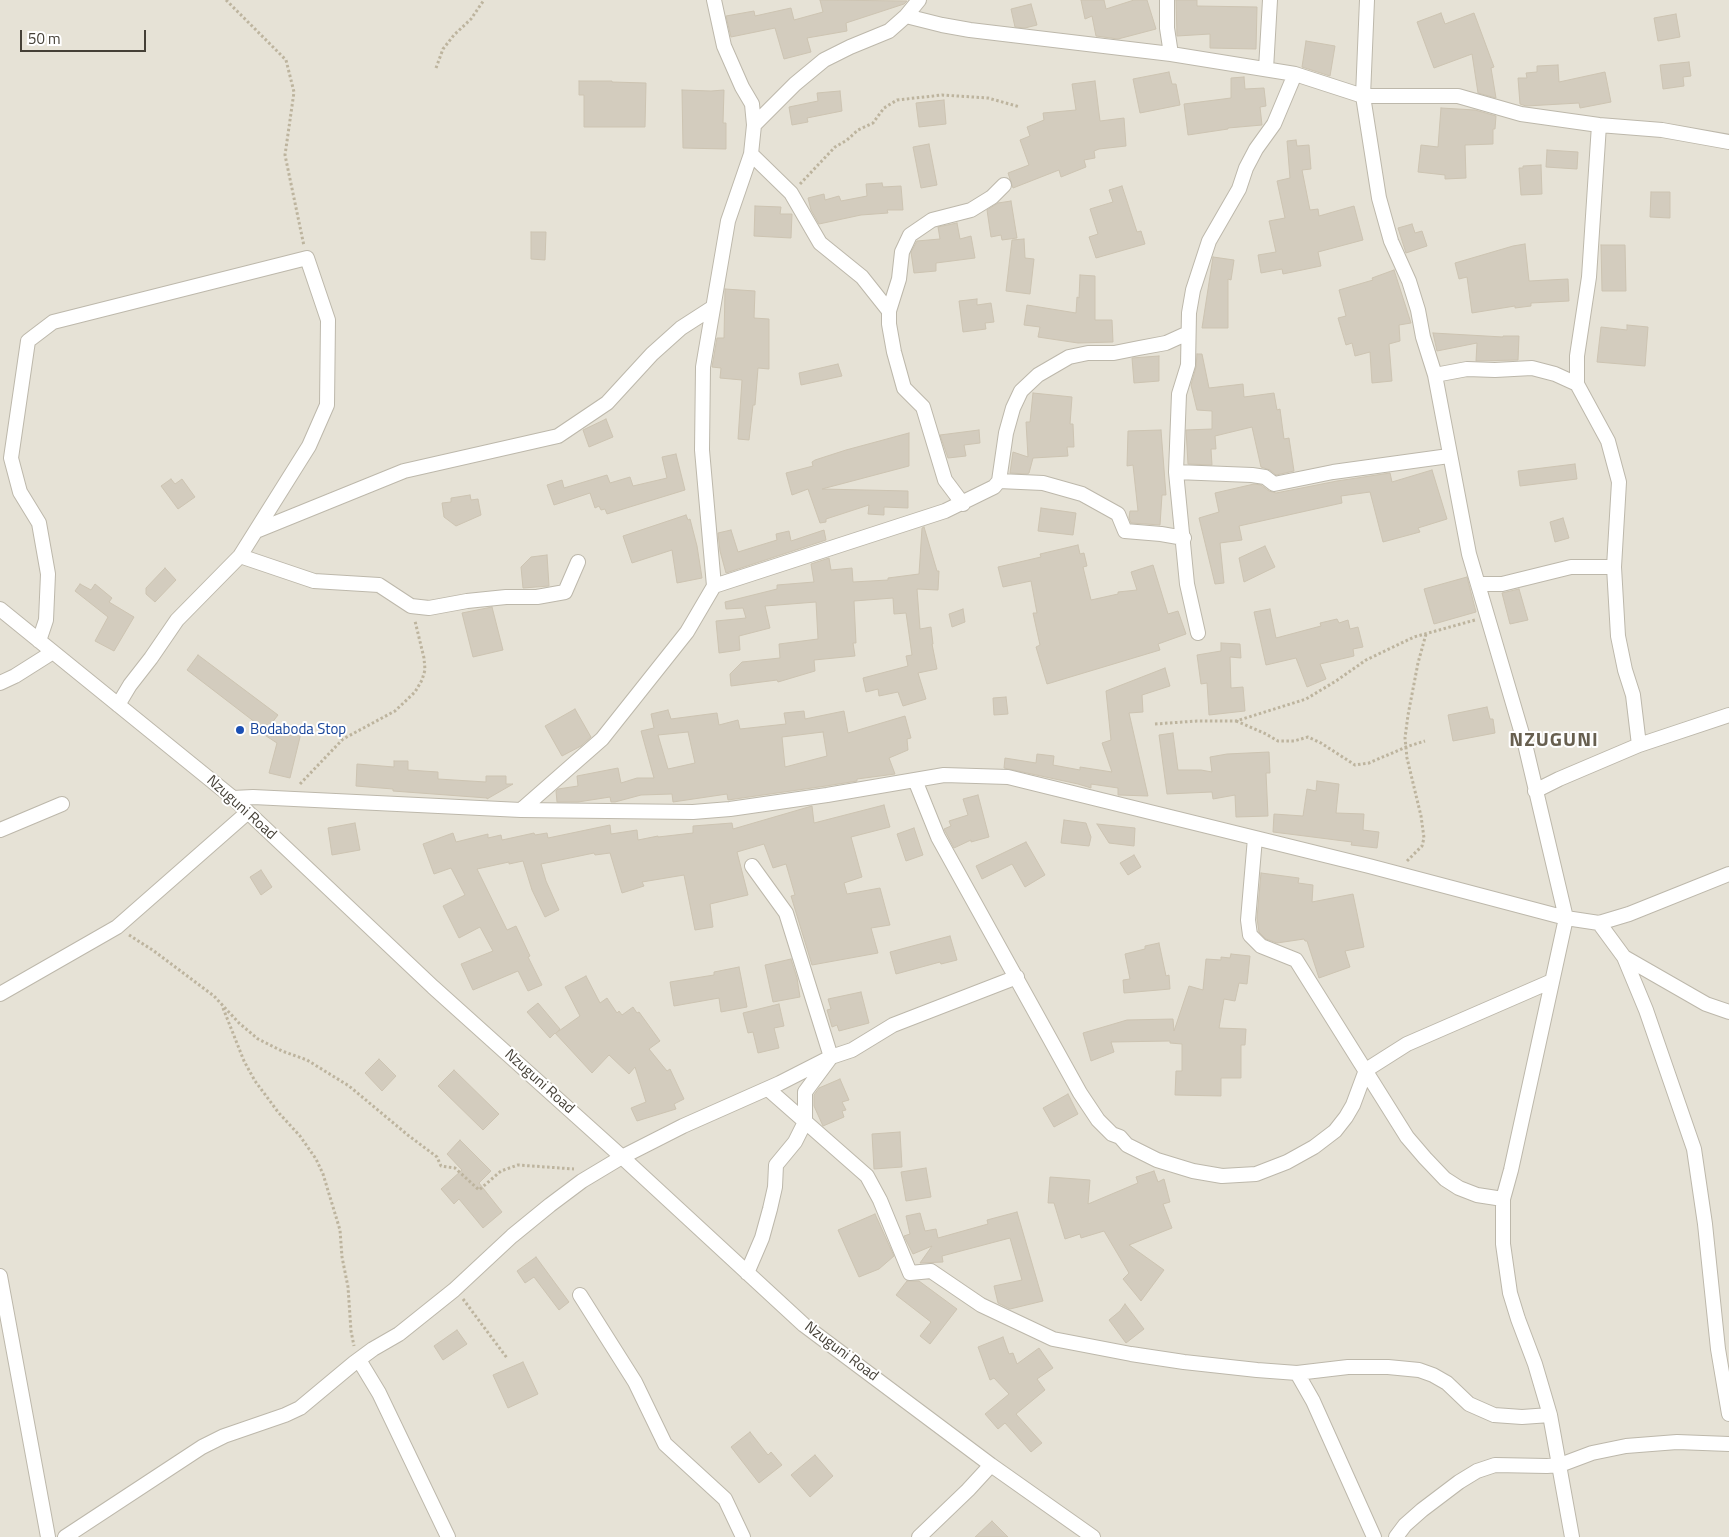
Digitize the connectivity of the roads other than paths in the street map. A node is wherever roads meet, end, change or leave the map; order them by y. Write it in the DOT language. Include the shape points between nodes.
graph roads {
  1 [pos="714,0"];
  2 [pos="919,0"];
  3 [pos="1167,0"];
  4 [pos="1270,0"];
  5 [pos="1366,0"];
  6 [pos="906,16"];
  7 [pos="1171,54"];
  8 [pos="1266,69"];
  9 [pos="1295,74"];
  10 [pos="1363,96"];
  11 [pos="754,125"];
  12 [pos="1599,125"];
  13 [pos="1729,142"];
  14 [pos="752,154"];
  15 [pos="1004,185"];
  16 [pos="712,308"];
  17 [pos="889,312"];
  18 [pos="1188,333"];
  19 [pos="1435,376"];
  20 [pos="1577,384"];
  21 [pos="1450,456"];
  22 [pos="1176,472"];
  23 [pos="998,481"];
  24 [pos="962,504"];
  25 [pos="256,531"];
  26 [pos="1184,538"];
  27 [pos="240,556"];
  28 [pos="578,562"];
  29 [pos="1614,567"];
  30 [pos="1478,584"];
  31 [pos="714,586"];
  32 [pos="0,609"];
  33 [pos="1198,633"];
  34 [pos="39,641"];
  35 [pos="53,652"];
  36 [pos="0,683"];
  37 [pos="118,705"];
  38 [pos="1729,715"];
  39 [pos="1639,745"];
  40 [pos="915,780"];
  41 [pos="1535,791"];
  42 [pos="233,798"];
  43 [pos="62,804"];
  44 [pos="521,810"];
  45 [pos="248,812"];
  46 [pos="0,830"];
  47 [pos="1255,838"];
  48 [pos="752,866"];
  49 [pos="1729,874"];
  50 [pos="1566,918"];
  51 [pos="1599,923"];
  52 [pos="1624,957"];
  53 [pos="1017,977"];
  54 [pos="1552,980"];
  55 [pos="0,994"];
  56 [pos="1729,1012"];
  57 [pos="830,1057"];
  58 [pos="1366,1070"];
  59 [pos="768,1089"];
  60 [pos="805,1122"];
  61 [pos="622,1157"];
  62 [pos="1503,1198"];
  63 [pos="748,1273"];
  64 [pos="0,1276"];
  65 [pos="580,1295"];
  66 [pos="3,1302"];
  67 [pos="359,1360"];
  68 [pos="1297,1372"];
  69 [pos="1729,1414"];
  70 [pos="1550,1415"];
  71 [pos="1729,1444"];
  72 [pos="991,1465"];
  73 [pos="1560,1465"];
  74 [pos="48,1537"];
  75 [pos="66,1537"];
  76 [pos="448,1537"];
  77 [pos="743,1537"];
  78 [pos="920,1537"];
  79 [pos="1093,1537"];
  80 [pos="1374,1537"];
  81 [pos="1396,1537"];
  82 [pos="1572,1537"];
  1 -- 11 [label="street" via="724,46 752,104"];
  2 -- 6 [label="street"];
  3 -- 7 [label="street"];
  4 -- 8 [label="street"];
  5 -- 10 [label="street"];
  6 -- 7 [label="street" via="970,30"];
  6 -- 11 [label="street" via="889,31 824,60"];
  7 -- 8 [label="street"];
  8 -- 9 [label="street"];
  9 -- 10 [label="street"];
  9 -- 18 [label="street" via="1274,124 1256,149 1239,189 1209,241 1193,290"];
  10 -- 12 [label="street" via="1458,96 1521,114"];
  10 -- 19 [label="street" via="1379,198 1391,241 1409,281"];
  11 -- 14 [label="street"];
  12 -- 13 [label="street" via="1662,130"];
  12 -- 20 [label="street" via="1589,277"];
  14 -- 16 [label="street" via="728,221"];
  14 -- 17 [label="street" via="791,193 820,243 862,277"];
  15 -- 17 [label="street" via="971,210 932,220 910,235 902,252 899,279"];
  16 -- 25 [label="street" via="681,328 652,354 607,404 558,436 404,471"];
  16 -- 31 [label="street" via="702,367 702,450"];
  17 -- 24 [label="street" via="894,352 904,388 923,407 945,480"];
  18 -- 22 [label="street" via="1188,365 1179,394"];
  18 -- 23 [label="street" via="1166,343 1069,357 1038,375 1021,392 1013,408"];
  19 -- 20 [label="street" via="1467,369 1532,368"];
  19 -- 21 [label="street"];
  20 -- 29 [label="street" via="1608,441 1620,482"];
  21 -- 22 [label="street" via="1333,472 1274,484 1265,477 1252,474"];
  21 -- 30 [label="street"];
  22 -- 26 [label="street"];
  23 -- 24 [label="street" via="994,487"];
  23 -- 26 [label="street" via="1043,483 1082,494 1118,514 1125,531"];
  24 -- 31 [label="street"];
  25 -- 27 [label="street"];
  25 -- 34 [label="street" via="309,446 327,405 328,320 307,258 53,322 28,341 11,458 20,492 39,523 48,574 46,620"];
  26 -- 33 [label="street" via="1187,584"];
  27 -- 28 [label="street" via="314,581 379,585 411,606 429,608 467,601 565,592"];
  27 -- 37 [label="street" via="177,620"];
  29 -- 30 [label="street" via="1571,567 1502,584"];
  29 -- 39 [label="street" via="1618,636 1633,695"];
  30 -- 41 [label="street" via="1525,744"];
  31 -- 44 [label="street" via="687,632 602,739"];
  32 -- 34 [label="street, Nzuguni Road"];
  34 -- 35 [label="street, Nzuguni Road"];
  35 -- 36 [label="street"];
  35 -- 37 [label="street, Nzuguni Road"];
  37 -- 42 [label="street, Nzuguni Road"];
  38 -- 39 [label="street"];
  39 -- 41 [label="street"];
  40 -- 44 [label="street" via="693,812"];
  40 -- 47 [label="street" via="944,775 1008,776"];
  40 -- 53 [label="street" via="938,837"];
  41 -- 50 [label="street"];
  42 -- 44 [label="street"];
  42 -- 45 [label="street, Nzuguni Road"];
  43 -- 46 [label="street"];
  45 -- 55 [label="street" via="117,926"];
  45 -- 61 [label="street, Nzuguni Road" via="433,987"];
  47 -- 50 [label="street"];
  47 -- 58 [label="street" via="1248,920 1250,935 1261,946 1296,960"];
  48 -- 57 [label="street" via="786,913"];
  49 -- 51 [label="street"];
  50 -- 51 [label="street"];
  50 -- 54 [label="street"];
  51 -- 52 [label="street"];
  52 -- 56 [label="street" via="1706,1004"];
  52 -- 69 [label="street" via="1694,1149"];
  53 -- 57 [label="street" via="893,1025 852,1050"];
  53 -- 58 [label="street" via="1098,1120 1127,1145 1157,1160 1193,1171 1222,1176 1256,1174 1300,1156 1335,1131 1346,1117"];
  54 -- 58 [label="street" via="1408,1044"];
  54 -- 62 [label="street"];
  57 -- 59 [label="street"];
  57 -- 60 [label="street" via="805,1092"];
  58 -- 62 [label="street" via="1407,1137 1445,1178 1477,1195"];
  59 -- 60 [label="street"];
  59 -- 61 [label="street"];
  60 -- 63 [label="street" via="776,1165 770,1209"];
  60 -- 68 [label="street" via="867,1176 910,1273 931,1271 982,1305 1053,1339 1184,1362"];
  61 -- 63 [label="street, Nzuguni Road"];
  61 -- 67 [label="street" via="574,1187 512,1236 454,1290 399,1334"];
  62 -- 70 [label="street" via="1503,1244 1510,1293 1536,1364"];
  63 -- 72 [label="street, Nzuguni Road" via="804,1325"];
  64 -- 66 [label="street"];
  65 -- 77 [label="street" via="635,1382 665,1444 725,1500"];
  66 -- 74 [label="street"];
  67 -- 75 [label="street" via="300,1408 202,1447"];
  67 -- 76 [label="street" via="379,1393"];
  68 -- 70 [label="street" via="1348,1367 1419,1370 1447,1382 1469,1404 1494,1415"];
  68 -- 80 [label="street"];
  70 -- 73 [label="street"];
  71 -- 73 [label="street" via="1677,1442 1626,1446 1592,1452"];
  72 -- 78 [label="street"];
  72 -- 79 [label="street, Nzuguni Road"];
  73 -- 81 [label="street" via="1495,1465 1477,1472 1422,1510"];
  73 -- 82 [label="street"];
}
